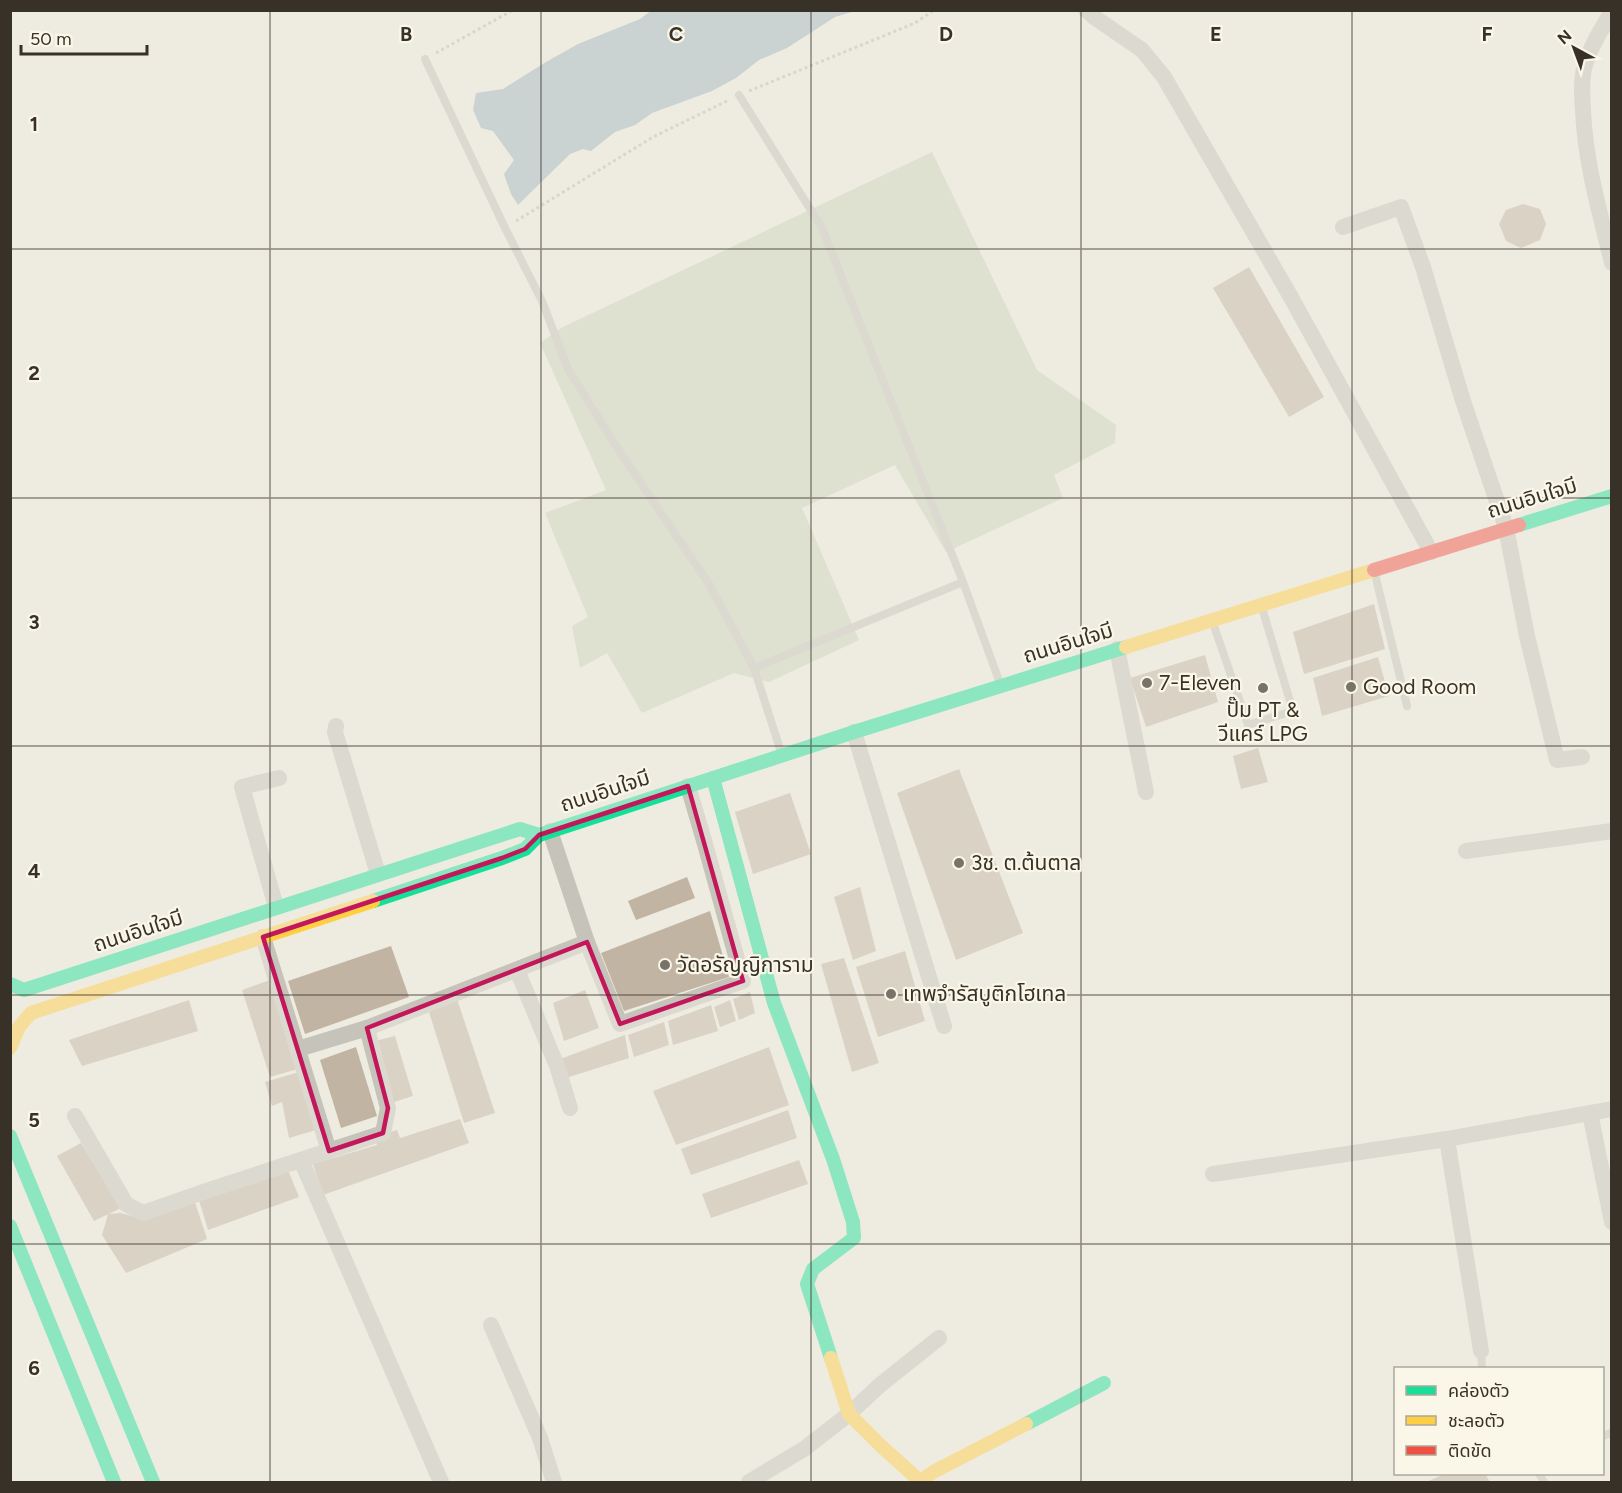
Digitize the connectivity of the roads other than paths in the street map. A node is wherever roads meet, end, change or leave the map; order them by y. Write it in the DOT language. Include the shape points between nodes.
graph roads {
  1 [pos="1086,10"];
  2 [pos="1611,11"];
  3 [pos="425,59"];
  4 [pos="739,95"];
  5 [pos="1606,213"];
  6 [pos="1343,227"];
  7 [pos="1611,263"];
  8 [pos="1611,496"];
  9 [pos="1506,528"];
  10 [pos="1431,552"];
  11 [pos="1374,570"];
  12 [pos="963,582"];
  13 [pos="1258,605"];
  14 [pos="1212,620"];
  15 [pos="1117,649"];
  16 [pos="754,668"];
  17 [pos="1001,686"];
  18 [pos="1407,706"];
  19 [pos="336,726"];
  20 [pos="854,732"];
  21 [pos="782,755"];
  22 [pos="1582,757"];
  23 [pos="279,777"];
  24 [pos="713,778"];
  25 [pos="688,786"];
  26 [pos="1146,792"];
  27 [pos="1611,831"];
  28 [pos="544,833"];
  29 [pos="1466,851"];
  30 [pos="378,874"];
  31 [pos="276,907"];
  32 [pos="263,937"];
  33 [pos="587,942"];
  34 [pos="517,970"];
  35 [pos="15,990"];
  36 [pos="31,1013"];
  37 [pos="10,1020"];
  38 [pos="944,1026"];
  39 [pos="367,1029"];
  40 [pos="10,1048"];
  41 [pos="298,1049"];
  42 [pos="570,1108"];
  43 [pos="1611,1109"];
  44 [pos="1590,1113"];
  45 [pos="75,1116"];
  46 [pos="10,1136"];
  47 [pos="1447,1139"];
  48 [pos="329,1151"];
  49 [pos="301,1160"];
  50 [pos="1213,1174"];
  51 [pos="1611,1222"];
  52 [pos="10,1226"];
  53 [pos="491,1325"];
  54 [pos="939,1338"];
  55 [pos="1481,1360"];
  56 [pos="1104,1383"];
  57 [pos="849,1414"];
  58 [pos="114,1482"];
  59 [pos="153,1482"];
  60 [pos="441,1482"];
  61 [pos="554,1482"];
  62 [pos="749,1482"];
  63 [pos="920,1482"];
  1 -- 10 [label="street" via="1142,50 1164,77"];
  2 -- 5 [label="street" via="1590,52 1582,84 1584,127"];
  3 -- 16 [label="lane" via="542,301 568,369 709,584"];
  4 -- 12 [label="lane" via="822,228"];
  5 -- 7 [label="street"];
  6 -- 9 [label="street" via="1401,207"];
  8 -- 9 [label="main road, ถนนอินใจมี"];
  9 -- 10 [label="main road, ถนนอินใจมี"];
  9 -- 22 [label="street" via="1557,760"];
  10 -- 11 [label="main road, ถนนอินใจมี"];
  11 -- 13 [label="main road, ถนนอินใจมี"];
  11 -- 18 [label="lane"];
  12 -- 16 [label="lane"];
  12 -- 17 [label="lane"];
  13 -- 14 [label="main road, ถนนอินใจมี"];
  13 -- 14 [label="lane" via="1293,711 1281,715 1248,725"];
  14 -- 15 [label="main road, ถนนอินใจมี"];
  15 -- 17 [label="main road, ถนนอินใจมี"];
  15 -- 26 [label="street"];
  16 -- 21 [label="lane"];
  17 -- 20 [label="main road, ถนนอินใจมี"];
  19 -- 30 [label="street"];
  20 -- 21 [label="main road, ถนนอินใจมี"];
  20 -- 38 [label="street"];
  21 -- 24 [label="main road, ถนนอินใจมี"];
  23 -- 31 [label="street" via="242,787"];
  24 -- 25 [label="main road, ถนนอินใจมี"];
  24 -- 57 [label="main road" via="774,1003 853,1222 854,1238 813,1269 807,1284"];
  25 -- 28 [label="main road, ถนนอินใจมี"];
  25 -- 33 [label="street" via="743,981 620,1024"];
  27 -- 29 [label="street"];
  28 -- 30 [label="main road, ถนนอินใจมี" via="520,829"];
  28 -- 32 [label="main road, ถนนอินใจมี" via="525,849 502,858"];
  28 -- 33 [label="street"];
  30 -- 31 [label="main road, ถนนอินใจมี"];
  31 -- 35 [label="main road, ถนนอินใจมี"];
  32 -- 36 [label="main road, ถนนอินใจมี"];
  32 -- 41 [label="street"];
  33 -- 34 [label="street"];
  34 -- 39 [label="street"];
  34 -- 42 [label="street"];
  36 -- 37 [label="main road, ถนนอินใจมี"];
  36 -- 40 [label="main road" via="19,1027"];
  39 -- 41 [label="street"];
  39 -- 48 [label="street" via="388,1108 383,1133"];
  41 -- 48 [label="street"];
  43 -- 44 [label="street"];
  44 -- 47 [label="street"];
  44 -- 51 [label="street"];
  45 -- 49 [label="street" via="126,1203 143,1213"];
  46 -- 59 [label="main road"];
  47 -- 50 [label="street"];
  47 -- 55 [label="street"];
  48 -- 49 [label="street"];
  49 -- 60 [label="street"];
  52 -- 58 [label="main road"];
  53 -- 61 [label="street" via="540,1438"];
  54 -- 57 [label="street"];
  56 -- 63 [label="main road"];
  57 -- 62 [label="street" via="804,1449"];
  57 -- 63 [label="main road"];
}
